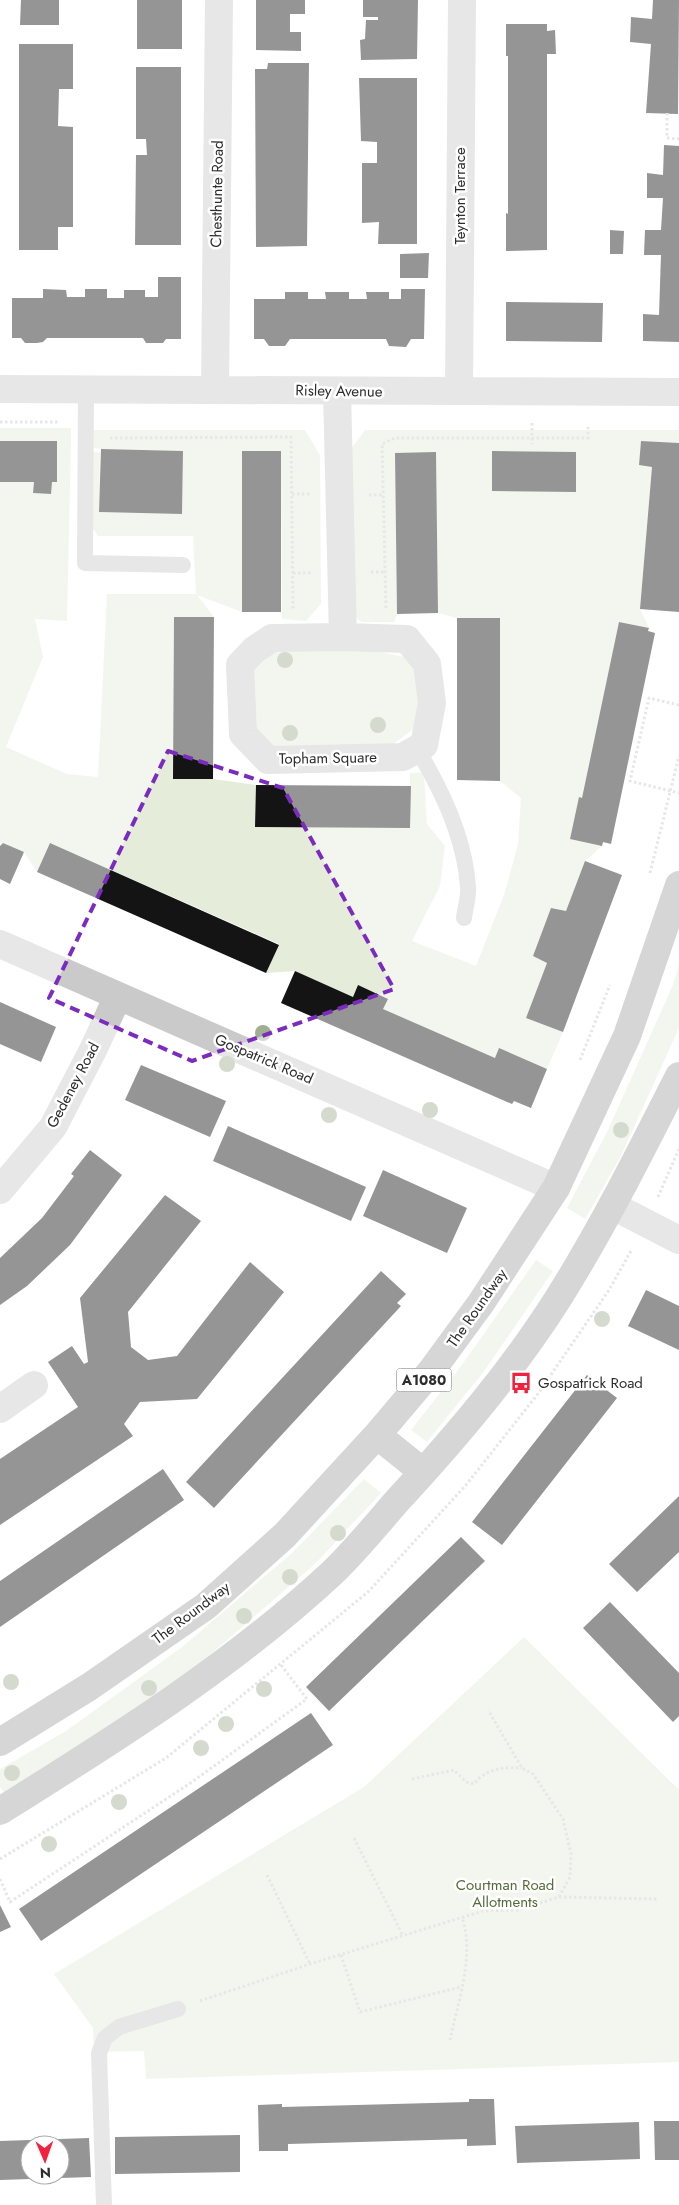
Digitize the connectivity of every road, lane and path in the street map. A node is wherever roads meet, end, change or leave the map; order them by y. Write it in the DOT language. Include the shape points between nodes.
graph roads {
  1 [pos="219,0"];
  2 [pos="462,0"];
  3 [pos="667,113"];
  4 [pos="679,139"];
  5 [pos="215,388"];
  6 [pos="0,389"];
  7 [pos="86,390"];
  8 [pos="459,391"];
  9 [pos="337,392"];
  10 [pos="679,392"];
  11 [pos="532,423"];
  12 [pos="588,424"];
  13 [pos="84,438"];
  14 [pos="532,438"];
  15 [pos="532,444"];
  16 [pos="183,565"];
  17 [pos="293,637"];
  18 [pos="343,637"];
  19 [pos="387,639"];
  20 [pos="679,705"];
  21 [pos="417,749"];
  22 [pos="679,756"];
  23 [pos="671,791"];
  24 [pos="679,793"];
  25 [pos="650,875"];
  26 [pos="679,885"];
  27 [pos="464,918"];
  28 [pos="0,944"];
  29 [pos="611,983"];
  30 [pos="118,996"];
  31 [pos="578,1064"];
  32 [pos="679,1076"];
  33 [pos="679,1149"];
  34 [pos="556,1188"];
  35 [pos="0,1190"];
  36 [pos="659,1194"];
  37 [pos="613,1206"];
  38 [pos="679,1240"];
  39 [pos="637,1241"];
  40 [pos="34,1384"];
  41 [pos="537,1395"];
  42 [pos="0,1409"];
  43 [pos="377,1435"];
  44 [pos="423,1472"];
  45 [pos="281,1665"];
  46 [pos="488,1710"];
  47 [pos="0,1742"];
  48 [pos="522,1768"];
  49 [pos="412,1779"];
  50 [pos="0,1811"];
  51 [pos="354,1838"];
  52 [pos="267,1875"];
  53 [pos="0,1879"];
  54 [pos="559,1897"];
  55 [pos="657,1900"];
  56 [pos="462,1917"];
  57 [pos="403,1936"];
  58 [pos="340,1955"];
  59 [pos="310,1964"];
  60 [pos="461,1987"];
  61 [pos="178,2009"];
  62 [pos="450,2040"];
  63 [pos="104,2205"];
  1 -- 5 [label="street, Chesthunte Road"];
  2 -- 8 [label="street, Teynton Terrace"];
  3 -- 4 [label="path" via="667,138"];
  5 -- 7 [label="street, Risley Avenue"];
  5 -- 9 [label="street, Risley Avenue"];
  6 -- 7 [label="street, Risley Avenue"];
  7 -- 13 [label="lane"];
  8 -- 9 [label="street, Risley Avenue"];
  8 -- 10 [label="street, Risley Avenue"];
  9 -- 18 [label="street"];
  11 -- 14 [label="path"];
  12 -- 14 [label="path" via="588,438"];
  13 -- 16 [label="lane" via="85,563"];
  13 -- 17 [label="path" via="291,437"];
  14 -- 15 [label="path"];
  14 -- 19 [label="path" via="395,438 382,444"];
  17 -- 18 [label="street, Topham Square"];
  17 -- 21 [label="street, Topham Square" via="272,638 254,650 240,666 244,734 268,760 402,757"];
  18 -- 19 [label="street, Topham Square"];
  19 -- 21 [label="street, Topham Square" via="407,639 427,664 432,704 424,745"];
  20 -- 23 [label="path" via="648,698 630,781"];
  21 -- 27 [label="lane" via="435,778 460,842 468,888"];
  22 -- 23 [label="path"];
  23 -- 24 [label="path"];
  23 -- 25 [label="path"];
  26 -- 34 [label="main road, The Roundway / A1080" via="627,1036"];
  28 -- 30 [label="street, Gospatrick Road"];
  29 -- 31 [label="path"];
  30 -- 34 [label="street, Gospatrick Road"];
  30 -- 35 [label="street, Gedeney Road" via="53,1127"];
  32 -- 37 [label="main road"];
  33 -- 36 [label="path"];
  34 -- 43 [label="main road, The Roundway / A1080" via="481,1303 432,1370"];
  37 -- 38 [label="street"];
  37 -- 44 [label="main road" via="558,1298 518,1356 476,1412"];
  39 -- 41 [label="path" via="609,1290"];
  40 -- 42 [label="street"];
  43 -- 44 [label="main road"];
  43 -- 47 [label="main road, The Roundway / A1080" via="285,1535 206,1606 89,1687"];
  44 -- 50 [label="main road" via="333,1572 235,1655 118,1738"];
  45 -- 53 [label="path" via="307,1699 189,1784 10,1902"];
  46 -- 48 [label="path"];
  48 -- 49 [label="path" via="499,1768 480,1776 474,1784 466,1782 454,1770"];
  48 -- 54 [label="path" via="533,1774 544,1789 563,1819 569,1839 570,1877"];
  51 -- 57 [label="path"];
  52 -- 59 [label="path"];
  54 -- 55 [label="path"];
  54 -- 56 [label="path" via="518,1910 483,1911"];
  56 -- 57 [label="path"];
  56 -- 60 [label="path" via="468,1932"];
  57 -- 58 [label="path"];
  58 -- 59 [label="path"];
  58 -- 60 [label="path" via="360,2012"];
  59 -- 61 [label="path"];
  60 -- 62 [label="path"];
  61 -- 63 [label="lane" via="119,2027 105,2038 99,2053"];
}
